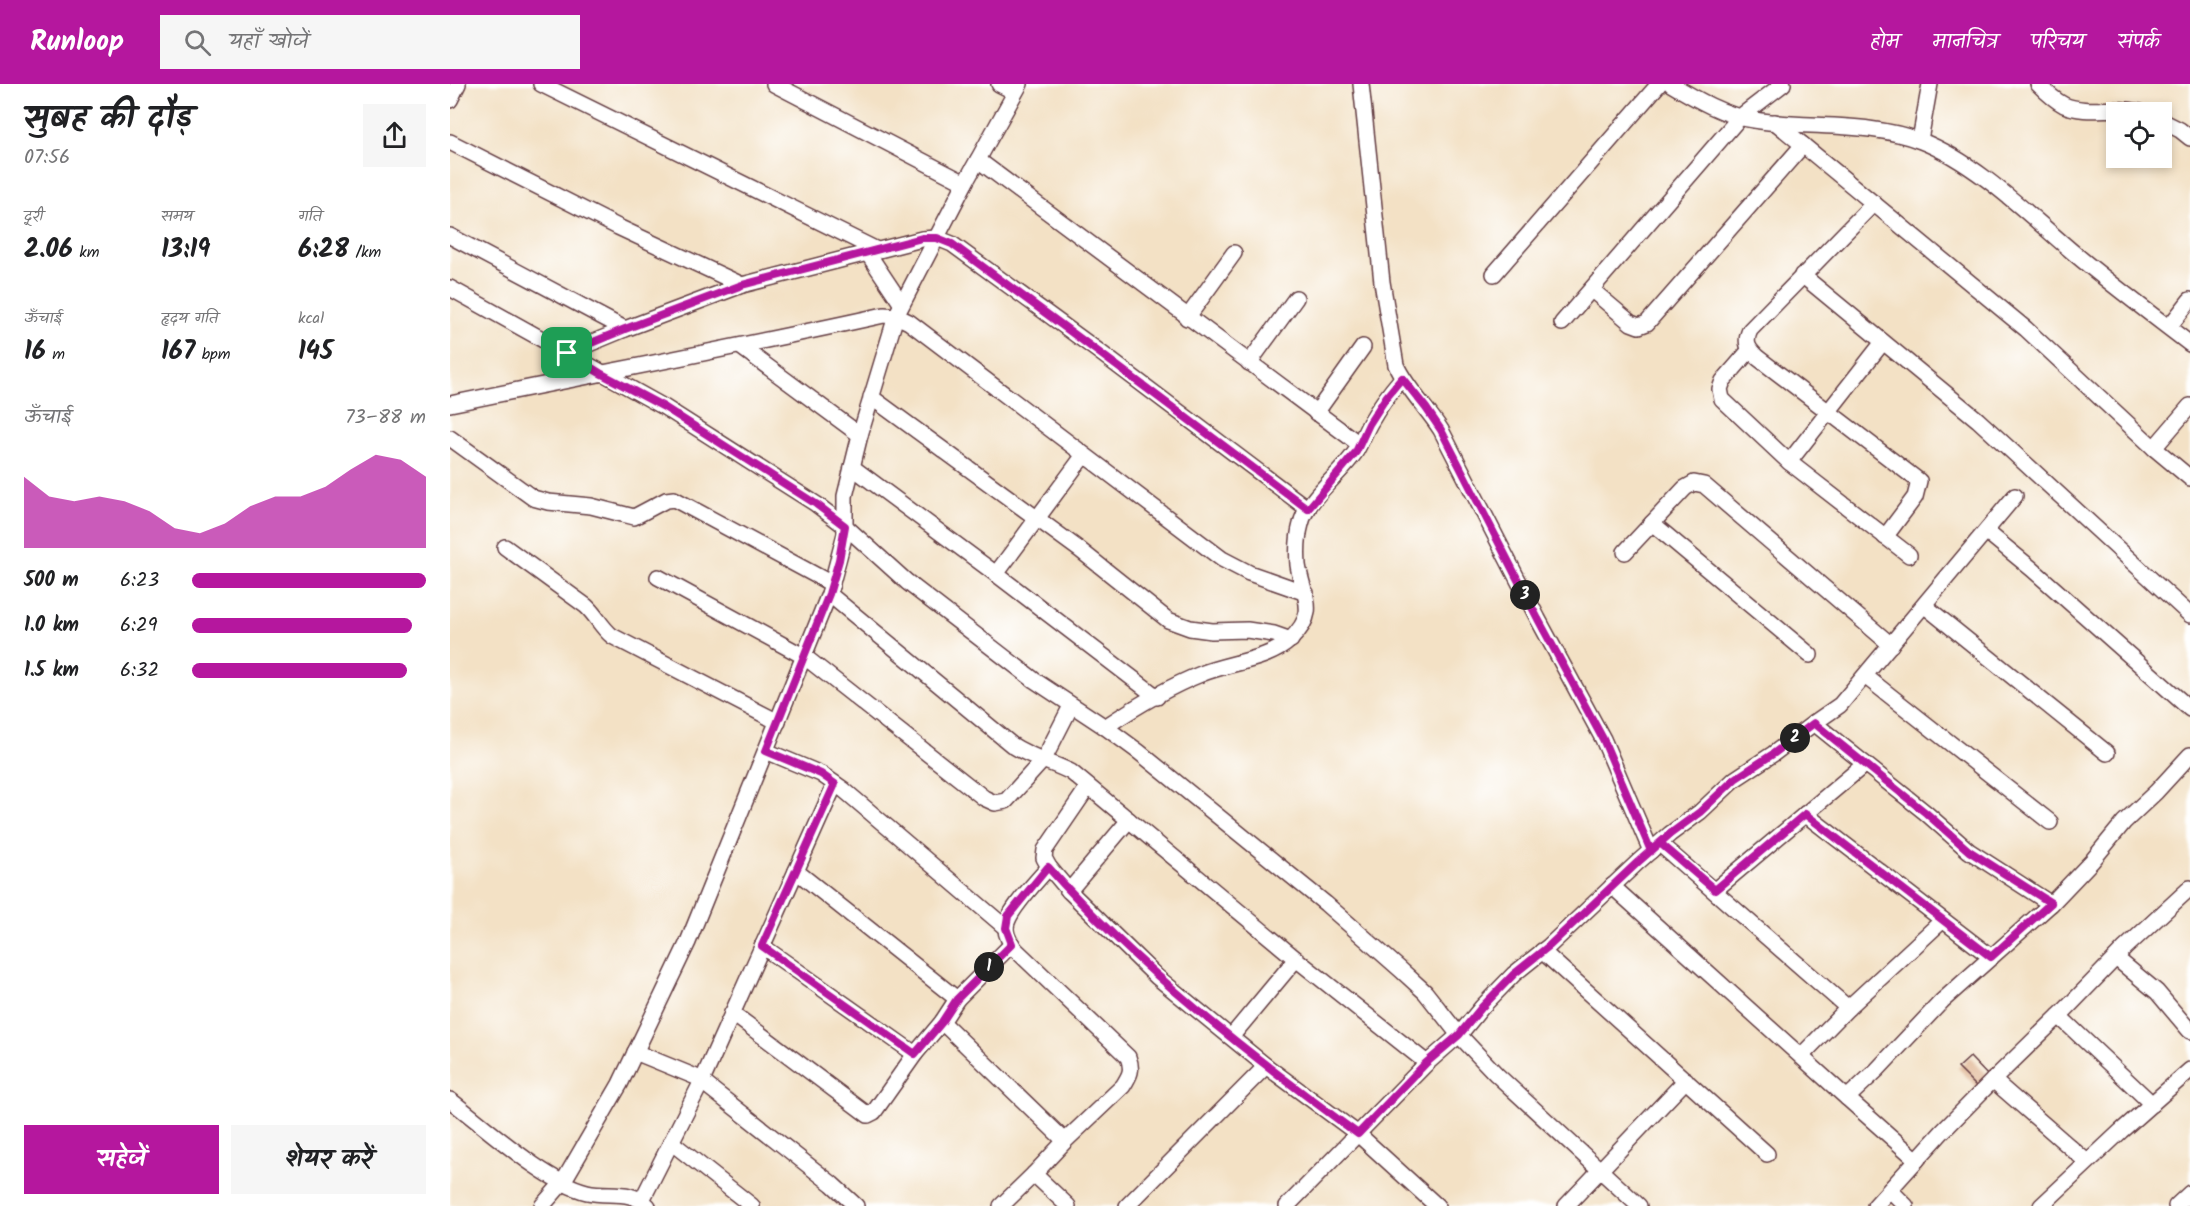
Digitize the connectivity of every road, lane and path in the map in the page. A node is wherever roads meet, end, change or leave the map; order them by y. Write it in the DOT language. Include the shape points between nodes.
graph roads {
  1 [pos="458,84"];
  2 [pos="541,84"];
  3 [pos="774,84"];
  4 [pos="999,84"];
  5 [pos="1361,84"];
  6 [pos="1659,84"];
  7 [pos="1671,84"];
  8 [pos="1930,84"];
  9 [pos="2038,84"];
  10 [pos="1777,86"];
  11 [pos="1018,88"];
  12 [pos="450,100"];
  13 [pos="2106,108"];
  14 [pos="1740,117"];
  15 [pos="1775,122"];
  16 [pos="2172,126"];
  17 [pos="2190,138"];
  18 [pos="1920,140"];
  19 [pos="450,142"];
  20 [pos="1803,145"];
  21 [pos="978,160"];
  22 [pos="964,183"];
  23 [pos="1874,203"];
  24 [pos="450,236"];
  25 [pos="937,238"];
  26 [pos="871,251"];
  27 [pos="1234,252"];
  28 [pos="1494,274"];
  29 [pos="1802,275"];
  30 [pos="742,285"];
  31 [pos="450,288"];
  32 [pos="1592,290"];
  33 [pos="1296,298"];
  34 [pos="2190,300"];
  35 [pos="898,309"];
  36 [pos="1188,318"];
  37 [pos="1562,323"];
  38 [pos="2169,327"];
  39 [pos="625,329"];
  40 [pos="1883,342"];
  41 [pos="2190,344"];
  42 [pos="741,347"];
  43 [pos="1363,347"];
  44 [pos="1749,351"];
  45 [pos="567,353"];
  46 [pos="1249,363"];
  47 [pos="600,373"];
  48 [pos="1402,378"];
  49 [pos="871,397"];
  50 [pos="450,404"];
  51 [pos="2190,406"];
  52 [pos="1830,411"];
  53 [pos="1317,413"];
  54 [pos="860,435"];
  55 [pos="450,438"];
  56 [pos="1359,444"];
  57 [pos="2154,448"];
  58 [pos="1084,455"];
  59 [pos="1789,462"];
  60 [pos="852,467"];
  61 [pos="2190,478"];
  62 [pos="2015,496"];
  63 [pos="1308,509"];
  64 [pos="1038,519"];
  65 [pos="1652,524"];
  66 [pos="845,526"];
  67 [pos="1987,532"];
  68 [pos="1885,537"];
  69 [pos="505,547"];
  70 [pos="1625,552"];
  71 [pos="1909,555"];
  72 [pos="996,574"];
  73 [pos="658,577"];
  74 [pos="830,589"];
  75 [pos="1306,593"];
  76 [pos="1924,606"];
  77 [pos="2190,615"];
  78 [pos="1291,640"];
  79 [pos="1891,645"];
  80 [pos="1810,655"];
  81 [pos="805,657"];
  82 [pos="1865,676"];
  83 [pos="1156,697"];
  84 [pos="1071,706"];
  85 [pos="2190,709"];
  86 [pos="778,722"];
  87 [pos="1814,723"];
  88 [pos="1105,727"];
  89 [pos="766,751"];
  90 [pos="2107,753"];
  91 [pos="2190,756"];
  92 [pos="1044,759"];
  93 [pos="1865,764"];
  94 [pos="835,784"];
  95 [pos="1088,787"];
  96 [pos="1805,814"];
  97 [pos="1129,820"];
  98 [pos="2050,822"];
  99 [pos="1655,847"];
  100 [pos="1048,867"];
  101 [pos="796,871"];
  102 [pos="1612,886"];
  103 [pos="1715,890"];
  104 [pos="1069,891"];
  105 [pos="2188,894"];
  106 [pos="2051,903"];
  107 [pos="1942,920"];
  108 [pos="1006,928"];
  109 [pos="1012,944"];
  110 [pos="762,946"];
  111 [pos="1542,951"];
  112 [pos="1991,957"];
  113 [pos="2116,958"];
  114 [pos="1296,959"];
  115 [pos="957,999"];
  116 [pos="1848,1008"];
  117 [pos="732,1013"];
  118 [pos="2059,1016"];
  119 [pos="942,1022"];
  120 [pos="2190,1031"];
  121 [pos="1459,1035"];
  122 [pos="1230,1037"];
  123 [pos="635,1052"];
  124 [pos="915,1054"];
  125 [pos="1801,1056"];
  126 [pos="1426,1063"];
  127 [pos="1266,1066"];
  128 [pos="2190,1070"];
  129 [pos="1686,1080"];
  130 [pos="1993,1080"];
  131 [pos="702,1081"];
  132 [pos="1847,1098"];
  133 [pos="450,1100"];
  134 [pos="2152,1104"];
  135 [pos="1358,1134"];
  136 [pos="1065,1141"];
  137 [pos="671,1142"];
  138 [pos="1767,1154"];
  139 [pos="1917,1160"];
  140 [pos="2087,1162"];
  141 [pos="1601,1170"];
  142 [pos="1034,1174"];
  143 [pos="563,1182"];
  144 [pos="1890,1190"];
  145 [pos="2190,1193"];
  146 [pos="645,1203"];
  147 [pos="542,1206"];
  148 [pos="752,1206"];
  149 [pos="856,1206"];
  150 [pos="1001,1206"];
  151 [pos="1068,1206"];
  152 [pos="1127,1206"];
  153 [pos="1287,1206"];
  154 [pos="1437,1206"];
  155 [pos="1566,1206"];
  156 [pos="1639,1206"];
  157 [pos="1875,1206"];
  158 [pos="1906,1206"];
  159 [pos="2042,1206"];
  160 [pos="2176,1206"];
  1 -- 12 [label="street"];
  2 -- 26 [label="street"];
  3 -- 22 [label="street"];
  4 -- 11 [label="street"];
  5 -- 48 [label="street" via="1384,292 1396,365"];
  6 -- 28 [label="street"];
  7 -- 14 [label="street"];
  8 -- 18 [label="street"];
  9 -- 13 [label="street" via="2055,100 2076,109"];
  10 -- 14 [label="street"];
  11 -- 21 [label="street"];
  14 -- 15 [label="street"];
  14 -- 32 [label="street"];
  15 -- 18 [label="street" via="1876,130"];
  15 -- 20 [label="street"];
  16 -- 17 [label="street"];
  18 -- 38 [label="street" via="1982,176"];
  19 -- 30 [label="street"];
  20 -- 23 [label="street"];
  20 -- 32 [label="street" via="1647,323 1631,324"];
  21 -- 22 [label="street"];
  21 -- 36 [label="street"];
  22 -- 25 [label="street"];
  23 -- 29 [label="street"];
  23 -- 57 [label="street" via="2026,329"];
  24 -- 39 [label="street"];
  25 -- 26 [label="street"];
  25 -- 35 [label="street"];
  25 -- 63 [label="street" via="952,244"];
  26 -- 30 [label="street"];
  26 -- 35 [label="street"];
  27 -- 36 [label="street"];
  29 -- 40 [label="street"];
  29 -- 44 [label="street" via="1750,330 1746,340"];
  30 -- 39 [label="street"];
  31 -- 45 [label="street"];
  32 -- 37 [label="street"];
  33 -- 46 [label="street"];
  34 -- 38 [label="street"];
  35 -- 42 [label="street"];
  35 -- 49 [label="street"];
  35 -- 58 [label="street" via="909,322"];
  36 -- 46 [label="street"];
  38 -- 41 [label="street"];
  39 -- 45 [label="street"];
  40 -- 52 [label="street"];
  40 -- 77 [label="street" via="1978,420"];
  42 -- 47 [label="street"];
  42 -- 54 [label="street"];
  43 -- 53 [label="street"];
  44 -- 52 [label="street"];
  44 -- 59 [label="street" via="1723,381 1722,399"];
  45 -- 47 [label="street"];
  46 -- 53 [label="street"];
  47 -- 50 [label="street"];
  47 -- 66 [label="street" via="664,407"];
  48 -- 56 [label="street"];
  48 -- 99 [label="street" via="1441,430 1603,739"];
  49 -- 54 [label="street"];
  49 -- 64 [label="street"];
  51 -- 57 [label="street"];
  52 -- 59 [label="street"];
  52 -- 68 [label="street" via="1919,481 1915,497"];
  53 -- 56 [label="street"];
  54 -- 60 [label="street"];
  55 -- 74 [label="street" via="532,498 634,517 666,500 674,500"];
  56 -- 63 [label="street"];
  57 -- 61 [label="street"];
  58 -- 64 [label="street"];
  58 -- 75 [label="street" via="1222,559"];
  59 -- 68 [label="street"];
  60 -- 66 [label="street" via="845,496"];
  60 -- 72 [label="street"];
  62 -- 67 [label="street"];
  63 -- 75 [label="street" via="1301,521 1297,546"];
  64 -- 72 [label="street"];
  64 -- 78 [label="street" via="1168,620 1190,628 1247,630"];
  65 -- 70 [label="street"];
  65 -- 79 [label="street" via="1685,488 1694,483 1704,484"];
  65 -- 80 [label="street"];
  66 -- 74 [label="street"];
  66 -- 84 [label="street" via="907,582"];
  67 -- 76 [label="street"];
  67 -- 85 [label="street"];
  68 -- 71 [label="street"];
  69 -- 86 [label="street" via="586,606 612,636"];
  72 -- 83 [label="street"];
  73 -- 81 [label="street"];
  74 -- 81 [label="street"];
  74 -- 92 [label="street" via="1012,745"];
  75 -- 78 [label="street" via="1309,607 1305,620"];
  76 -- 79 [label="street"];
  76 -- 90 [label="street"];
  78 -- 83 [label="street" via="1277,650 1201,674"];
  79 -- 82 [label="street"];
  81 -- 86 [label="street"];
  81 -- 92 [label="street" via="984,798 1006,801"];
  82 -- 87 [label="street" via="1840,705"];
  82 -- 98 [label="street"];
  83 -- 88 [label="street"];
  84 -- 88 [label="street"];
  84 -- 92 [label="street"];
  86 -- 89 [label="street"];
  87 -- 93 [label="street"];
  87 -- 99 [label="street" via="1735,779"];
  88 -- 121 [label="street" via="1326,904 1425,992"];
  89 -- 94 [label="street"];
  89 -- 123 [label="street" via="688,942"];
  91 -- 106 [label="street"];
  92 -- 95 [label="street" via="1071,772"];
  93 -- 96 [label="street"];
  93 -- 106 [label="street" via="1969,851"];
  94 -- 101 [label="street"];
  94 -- 108 [label="street"];
  95 -- 97 [label="street"];
  95 -- 100 [label="street" via="1046,850"];
  96 -- 103 [label="street"];
  96 -- 107 [label="street"];
  97 -- 104 [label="street"];
  97 -- 114 [label="street"];
  99 -- 102 [label="street"];
  99 -- 103 [label="street"];
  100 -- 104 [label="street"];
  100 -- 108 [label="street" via="1008,916"];
  101 -- 110 [label="street"];
  101 -- 115 [label="street"];
  102 -- 111 [label="street"];
  102 -- 125 [label="street"];
  103 -- 116 [label="street"];
  104 -- 122 [label="street" via="1157,977"];
  105 -- 113 [label="street"];
  106 -- 112 [label="street"];
  107 -- 112 [label="street"];
  107 -- 116 [label="street"];
  108 -- 109 [label="street"];
  109 -- 115 [label="street"];
  109 -- 136 [label="street" via="1128,1057 1132,1067 1123,1086"];
  110 -- 117 [label="street"];
  110 -- 124 [label="street"];
  111 -- 121 [label="street" via="1498,990"];
  111 -- 129 [label="street"];
  112 -- 132 [label="street"];
  113 -- 118 [label="street"];
  113 -- 120 [label="street" via="2157,992"];
  114 -- 122 [label="street"];
  114 -- 126 [label="street"];
  115 -- 119 [label="street"];
  116 -- 125 [label="street"];
  117 -- 124 [label="street" via="868,1115"];
  117 -- 131 [label="street"];
  118 -- 130 [label="street"];
  118 -- 134 [label="street"];
  119 -- 124 [label="street"];
  119 -- 136 [label="street"];
  121 -- 126 [label="street"];
  121 -- 141 [label="street"];
  122 -- 127 [label="street"];
  123 -- 131 [label="street"];
  123 -- 143 [label="street"];
  125 -- 132 [label="street"];
  126 -- 135 [label="street"];
  127 -- 135 [label="street"];
  127 -- 152 [label="street"];
  128 -- 134 [label="street"];
  129 -- 138 [label="street"];
  129 -- 141 [label="street"];
  130 -- 139 [label="street"];
  130 -- 140 [label="street"];
  131 -- 137 [label="street"];
  131 -- 149 [label="street"];
  132 -- 139 [label="street"];
  133 -- 143 [label="street"];
  134 -- 140 [label="street"];
  135 -- 153 [label="street"];
  135 -- 154 [label="street"];
  136 -- 142 [label="street"];
  137 -- 146 [label="street"];
  137 -- 148 [label="street"];
  139 -- 144 [label="street"];
  140 -- 159 [label="street"];
  141 -- 155 [label="street"];
  141 -- 156 [label="street"];
  142 -- 150 [label="street"];
  142 -- 151 [label="street"];
  143 -- 146 [label="street" via="587,1192 626,1194"];
  143 -- 147 [label="street"];
  144 -- 157 [label="street"];
  144 -- 158 [label="street"];
  145 -- 160 [label="street"];
}
